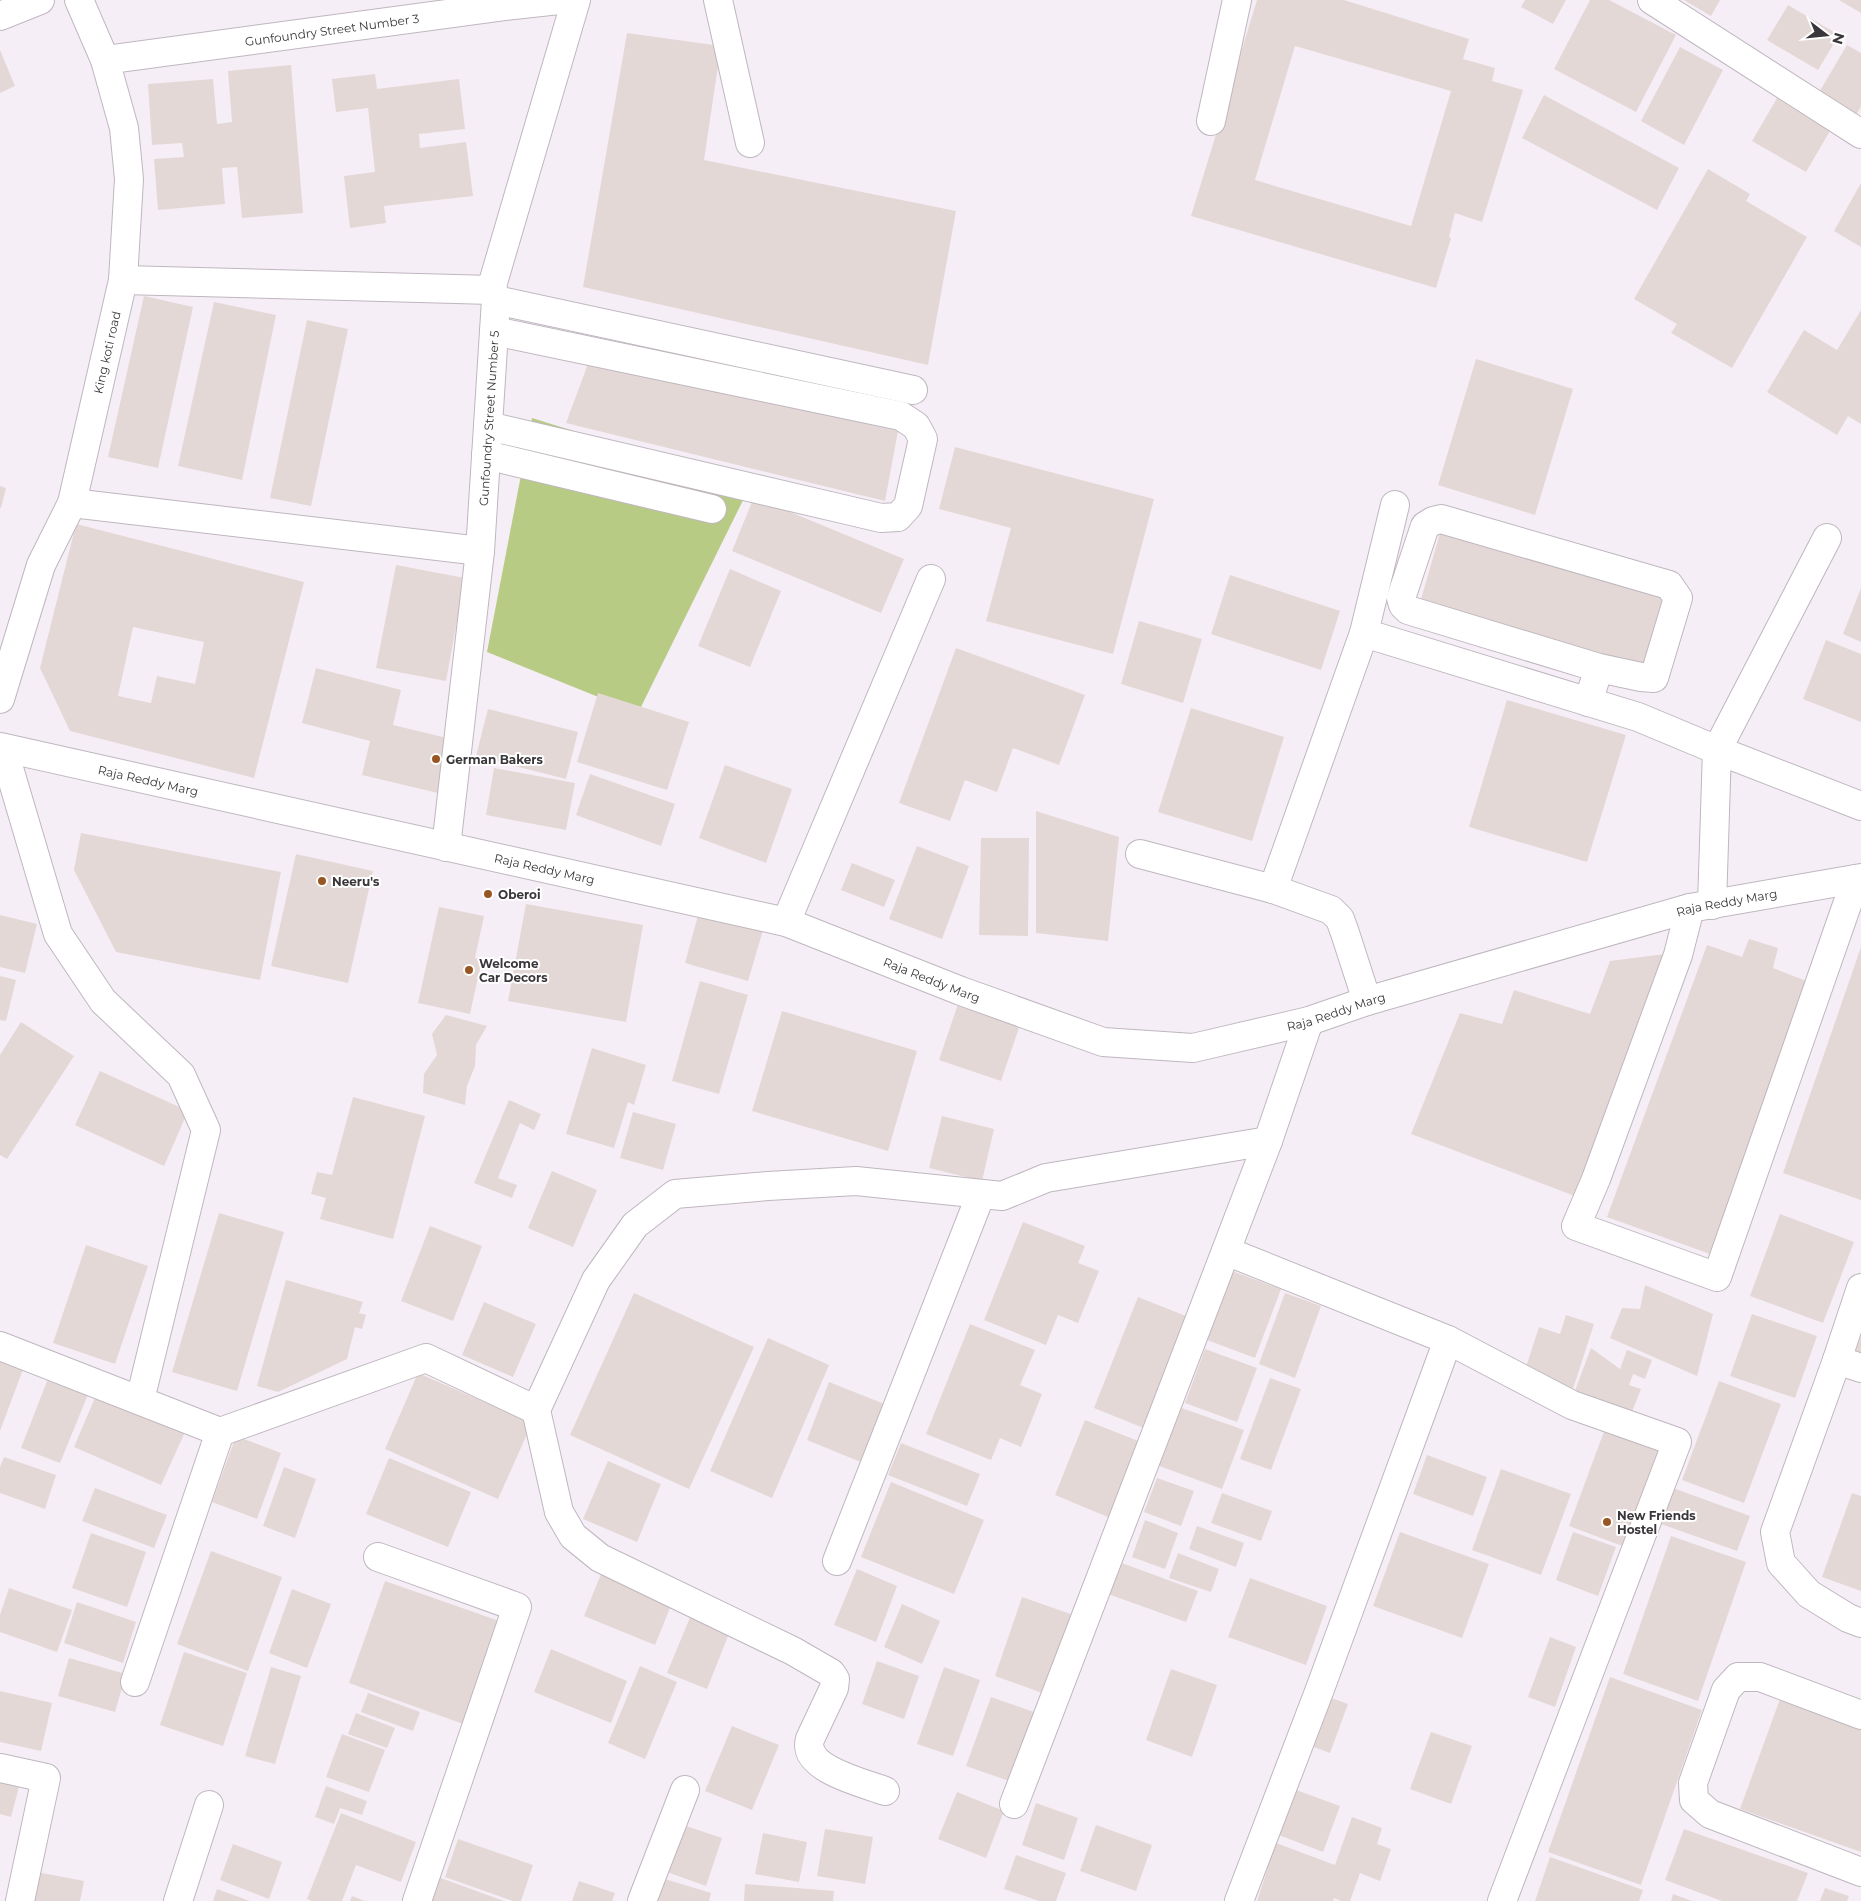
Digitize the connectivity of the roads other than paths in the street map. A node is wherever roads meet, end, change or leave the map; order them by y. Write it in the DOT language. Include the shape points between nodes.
graph roads {
  1 [pos="40,0"];
  2 [pos="79,0"];
  3 [pos="559,0"];
  4 [pos="576,0"];
  5 [pos="718,0"];
  6 [pos="1237,0"];
  7 [pos="1652,0"];
  8 [pos="505,3"];
  9 [pos="0,16"];
  10 [pos="105,60"];
  11 [pos="1211,121"];
  12 [pos="1861,134"];
  13 [pos="750,143"];
  14 [pos="123,280"];
  15 [pos="494,295"];
  16 [pos="494,331"];
  17 [pos="912,390"];
  18 [pos="488,426"];
  19 [pos="486,455"];
  20 [pos="72,503"];
  21 [pos="1395,506"];
  22 [pos="712,510"];
  23 [pos="1827,538"];
  24 [pos="480,551"];
  25 [pos="930,579"];
  26 [pos="1364,633"];
  27 [pos="1599,668"];
  28 [pos="1654,678"];
  29 [pos="0,698"];
  30 [pos="1588,702"];
  31 [pos="1638,717"];
  32 [pos="1,748"];
  33 [pos="1717,750"];
  34 [pos="1861,806"];
  35 [pos="446,846"];
  36 [pos="1140,854"];
  37 [pos="1858,879"];
  38 [pos="1272,889"];
  39 [pos="1701,906"];
  40 [pos="786,922"];
  41 [pos="1367,1001"];
  42 [pos="1309,1021"];
  43 [pos="1268,1140"];
  44 [pos="981,1194"];
  45 [pos="1226,1251"];
  46 [pos="1861,1288"];
  47 [pos="1448,1340"];
  48 [pos="0,1346"];
  49 [pos="1849,1364"];
  50 [pos="140,1400"];
  51 [pos="536,1410"];
  52 [pos="220,1432"];
  53 [pos="378,1557"];
  54 [pos="838,1561"];
  55 [pos="1861,1623"];
  56 [pos="135,1682"];
  57 [pos="1861,1715"];
  58 [pos="0,1768"];
  59 [pos="685,1790"];
  60 [pos="885,1791"];
  61 [pos="1014,1804"];
  62 [pos="209,1805"];
  63 [pos="1861,1872"];
  64 [pos="20,1901"];
  65 [pos="178,1901"];
  66 [pos="418,1901"];
  67 [pos="642,1901"];
  68 [pos="1239,1901"];
  69 [pos="1502,1901"];
  1 -- 9 [label="street"];
  2 -- 10 [label="street, King koti road"];
  3 -- 8 [label="street, Gunfoundry Street Number 3"];
  4 -- 15 [label="street, Gunfoundry Street Number 5"];
  5 -- 13 [label="street"];
  6 -- 11 [label="street"];
  7 -- 12 [label="street"];
  8 -- 10 [label="street, Gunfoundry Street Number 3"];
  10 -- 14 [label="street, King koti road" via="124,128 129,179"];
  14 -- 15 [label="street"];
  14 -- 20 [label="street, King koti road"];
  15 -- 16 [label="street, Gunfoundry Street Number 5"];
  15 -- 17 [label="street"];
  16 -- 18 [label="street, Gunfoundry Street Number 5"];
  16 -- 18 [label="street" via="901,416 916,426 923,440 908,506 898,517 882,518"];
  18 -- 19 [label="street, Gunfoundry Street Number 5"];
  19 -- 22 [label="street"];
  19 -- 24 [label="street, Gunfoundry Street Number 5"];
  20 -- 24 [label="street"];
  20 -- 29 [label="street, King koti road" via="41,565"];
  21 -- 26 [label="street"];
  23 -- 33 [label="street"];
  24 -- 35 [label="street, Gunfoundry Street Number 5"];
  25 -- 40 [label="street"];
  26 -- 30 [label="street"];
  26 -- 38 [label="street"];
  27 -- 28 [label="street"];
  27 -- 28 [label="street" via="1408,610 1401,598 1425,526 1441,519 1669,585 1678,598"];
  27 -- 30 [label="street"];
  28 -- 31 [label="street"];
  30 -- 31 [label="street"];
  31 -- 33 [label="street"];
  32 -- 35 [label="street, Raja Reddy Marg"];
  32 -- 50 [label="street" via="58,934 103,1001 181,1075 206,1130"];
  33 -- 34 [label="street"];
  33 -- 39 [label="street"];
  35 -- 40 [label="street, Raja Reddy Marg"];
  36 -- 38 [label="street"];
  37 -- 39 [label="street, Raja Reddy Marg"];
  37 -- 39 [label="street" via="1717,1278 1576,1226 1678,955"];
  38 -- 41 [label="street" via="1331,910 1340,919"];
  39 -- 41 [label="street, Raja Reddy Marg"];
  40 -- 42 [label="street, Raja Reddy Marg" via="961,991 1103,1042 1193,1048"];
  41 -- 42 [label="street, Raja Reddy Marg"];
  42 -- 43 [label="street"];
  43 -- 44 [label="street" via="1046,1178 1002,1196"];
  43 -- 45 [label="street"];
  44 -- 51 [label="street" via="856,1181 675,1194 635,1225 596,1280"];
  44 -- 54 [label="street"];
  45 -- 47 [label="street"];
  45 -- 61 [label="street"];
  46 -- 49 [label="street"];
  47 -- 68 [label="street"];
  47 -- 69 [label="street" via="1572,1405 1677,1442"];
  48 -- 50 [label="street"];
  49 -- 55 [label="street" via="1775,1532 1781,1564 1809,1594"];
  50 -- 52 [label="street"];
  51 -- 52 [label="street" via="426,1358"];
  51 -- 60 [label="street" via="560,1512 573,1536 600,1558 793,1651 831,1674 835,1679 834,1688 810,1739 811,1755 826,1769"];
  52 -- 56 [label="street"];
  53 -- 66 [label="street" via="517,1608"];
  57 -- 63 [label="street" via="1760,1677 1738,1677 1726,1690 1692,1784 1694,1800 1710,1814"];
  58 -- 64 [label="street" via="46,1778"];
  59 -- 67 [label="street"];
  62 -- 65 [label="street"];
}
